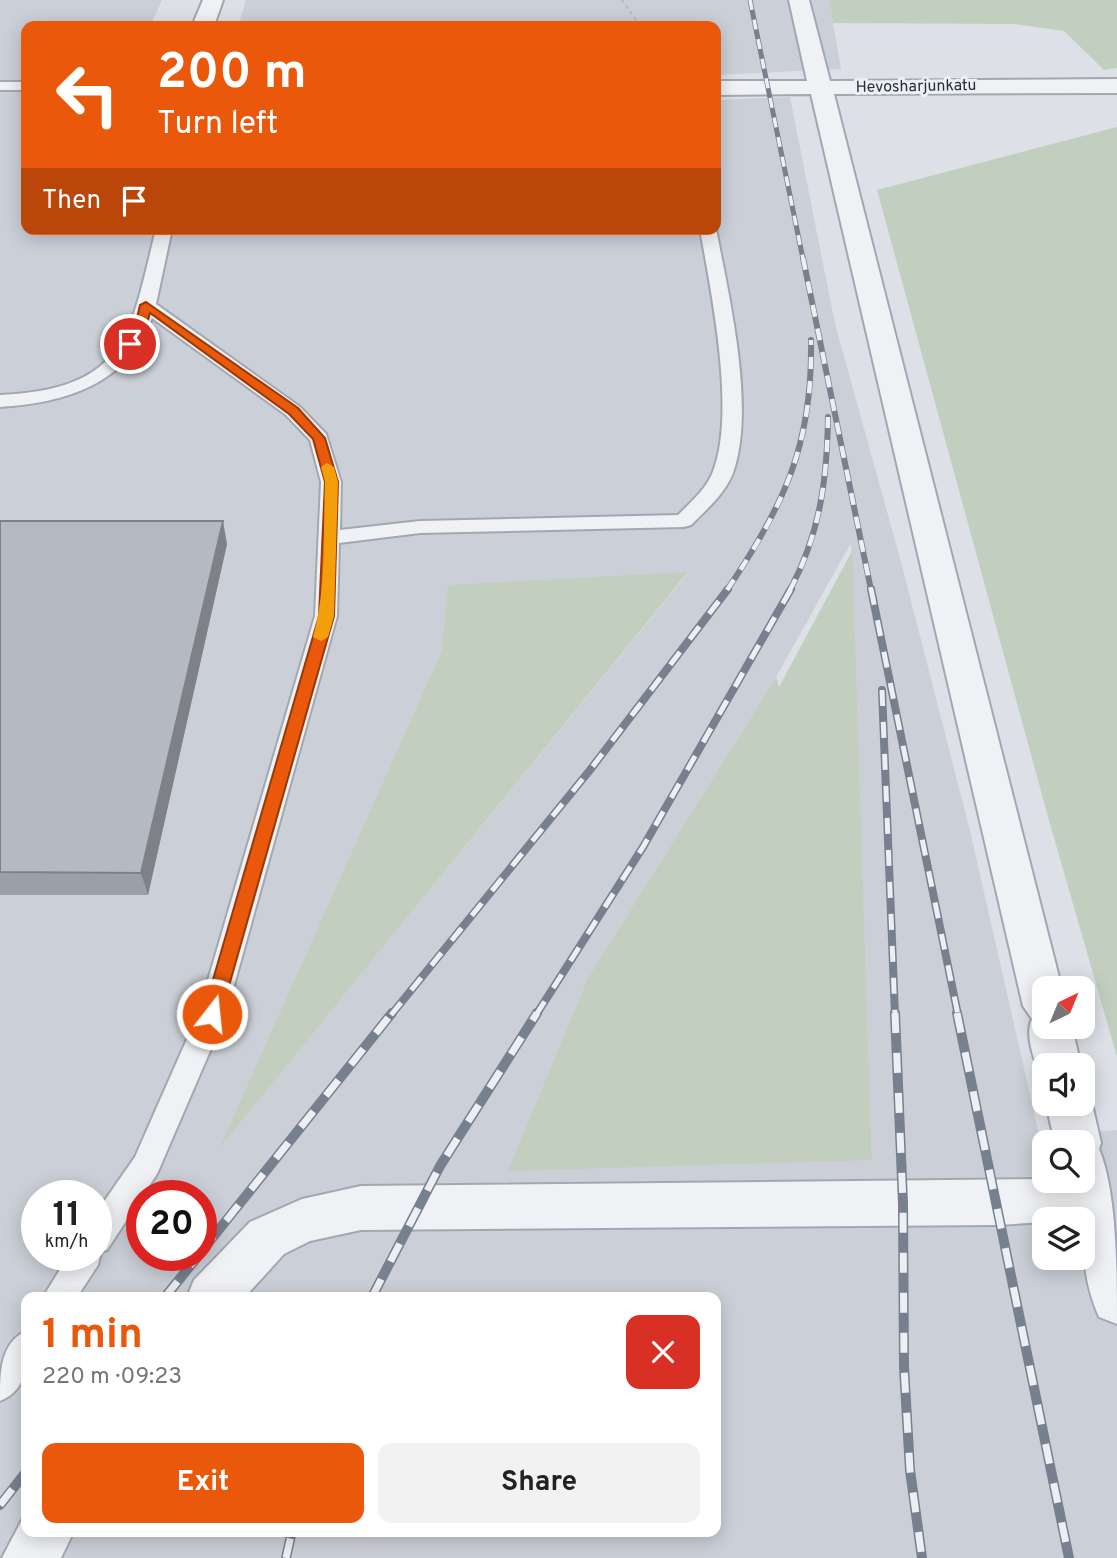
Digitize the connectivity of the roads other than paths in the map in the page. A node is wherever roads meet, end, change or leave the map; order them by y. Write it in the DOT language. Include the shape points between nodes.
graph roads {
  1 [pos="213,0"];
  2 [pos="799,0"];
  3 [pos="205,21"];
  4 [pos="0,86"];
  5 [pos="21,86"];
  6 [pos="1117,86"];
  7 [pos="721,88"];
  8 [pos="820,88"];
  9 [pos="163,235"];
  10 [pos="709,235"];
  11 [pos="146,305"];
  12 [pos="0,401"];
  13 [pos="329,538"];
  14 [pos="1038,976"];
  15 [pos="1038,1193"];
  16 [pos="1090,1193"];
  17 [pos="112,1216"];
  18 [pos="76,1271"];
  19 [pos="62,1292"];
  20 [pos="217,1292"];
  21 [pos="1117,1300"];
  22 [pos="21,1354"];
  23 [pos="0,1385"];
  24 [pos="43,1537"];
  25 [pos="30,1558"];
  1 -- 3 [label="street"];
  2 -- 8 [label="street"];
  4 -- 5 [label="lane"];
  6 -- 8 [label="street, Hevosharjunkatu"];
  7 -- 8 [label="street, Hevosharjunkatu"];
  8 -- 14 [label="street"];
  9 -- 11 [label="lane"];
  10 -- 13 [label="lane" via="730,396 729,448 714,488 684,521 420,527"];
  11 -- 12 [label="lane" via="140,327 120,361 94,380 55,397"];
  11 -- 13 [label="lane" via="293,411 319,438 331,482"];
  13 -- 17 [label="lane" via="326,616 212,1014 146,1165"];
  15 -- 20 [label="street" via="998,1203 361,1208 302,1221 267,1238"];
  16 -- 21 [label="street"];
  18 -- 19 [label="lane"];
  22 -- 23 [label="lane"];
  24 -- 25 [label="street"];
}
